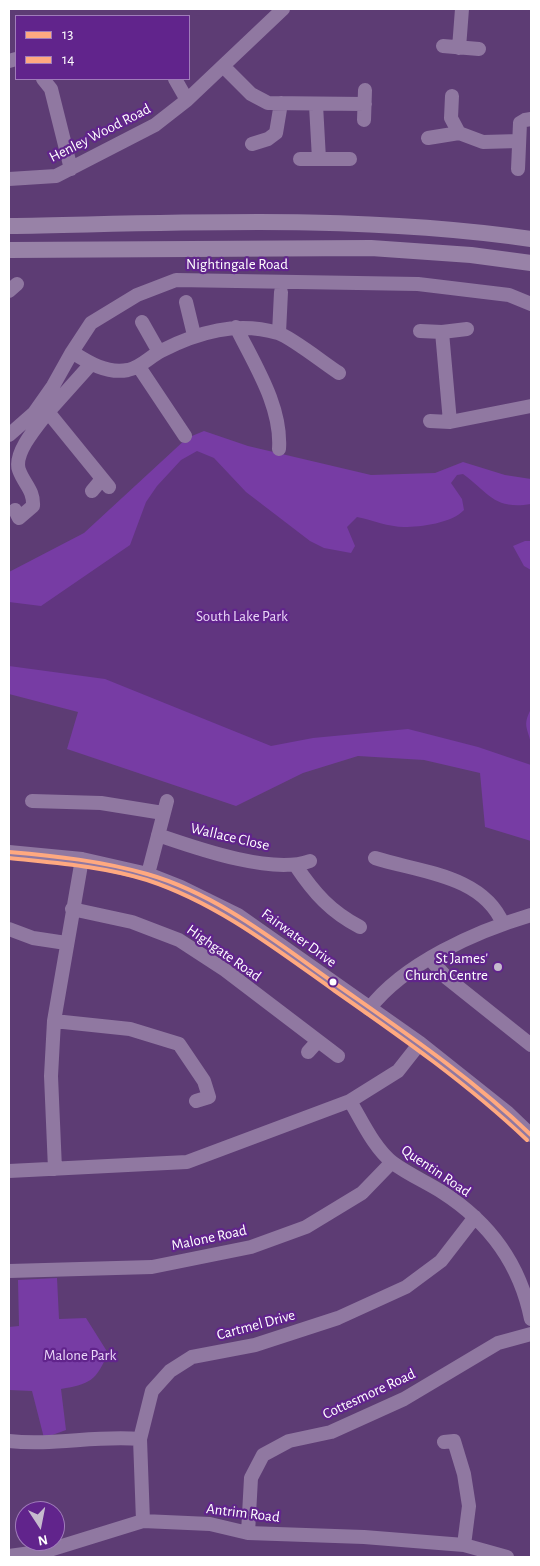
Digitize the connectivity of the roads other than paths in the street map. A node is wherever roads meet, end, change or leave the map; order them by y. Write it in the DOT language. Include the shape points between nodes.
graph roads {
  1 [pos="283,9"];
  2 [pos="462,9"];
  3 [pos="443,46"];
  4 [pos="459,48"];
  5 [pos="479,49"];
  6 [pos="223,66"];
  7 [pos="44,80"];
  8 [pos="176,80"];
  9 [pos="452,96"];
  10 [pos="187,100"];
  11 [pos="281,104"];
  12 [pos="316,105"];
  13 [pos="531,119"];
  14 [pos="364,120"];
  15 [pos="459,133"];
  16 [pos="428,138"];
  17 [pos="519,141"];
  18 [pos="252,144"];
  19 [pos="300,159"];
  20 [pos="318,159"];
  21 [pos="350,159"];
  22 [pos="71,169"];
  23 [pos="518,169"];
  24 [pos="9,179"];
  25 [pos="9,226"];
  26 [pos="531,239"];
  27 [pos="9,250"];
  28 [pos="531,263"];
  29 [pos="281,292"];
  30 [pos="186,302"];
  31 [pos="531,304"];
  32 [pos="142,322"];
  33 [pos="236,326"];
  34 [pos="467,329"];
  35 [pos="420,331"];
  36 [pos="442,332"];
  37 [pos="279,333"];
  38 [pos="194,335"];
  39 [pos="72,352"];
  40 [pos="159,352"];
  41 [pos="91,364"];
  42 [pos="139,367"];
  43 [pos="339,373"];
  44 [pos="531,406"];
  45 [pos="48,412"];
  46 [pos="430,422"];
  47 [pos="450,422"];
  48 [pos="185,430"];
  49 [pos="9,435"];
  50 [pos="282,443"];
  51 [pos="92,491"];
  52 [pos="19,519"];
  53 [pos="32,801"];
  54 [pos="158,835"];
  55 [pos="9,852"];
  56 [pos="375,858"];
  57 [pos="82,859"];
  58 [pos="310,861"];
  59 [pos="296,866"];
  60 [pos="148,874"];
  61 [pos="72,909"];
  62 [pos="531,915"];
  63 [pos="503,924"];
  64 [pos="360,927"];
  65 [pos="9,929"];
  66 [pos="66,943"];
  67 [pos="430,959"];
  68 [pos="369,1009"];
  69 [pos="54,1021"];
  70 [pos="420,1043"];
  71 [pos="531,1045"];
  72 [pos="338,1056"];
  73 [pos="208,1097"];
  74 [pos="350,1100"];
  75 [pos="531,1135"];
  76 [pos="392,1162"];
  77 [pos="55,1169"];
  78 [pos="9,1171"];
  79 [pos="475,1217"];
  80 [pos="9,1271"];
  81 [pos="531,1319"];
  82 [pos="531,1334"];
  83 [pos="450,1437"];
  84 [pos="140,1439"];
  85 [pos="9,1441"];
  86 [pos="143,1521"];
  87 [pos="248,1533"];
  88 [pos="464,1545"];
  89 [pos="9,1556"];
  90 [pos="507,1557"];
  1 -- 6 [label="street, Henley Wood Road"];
  2 -- 4 [label="street"];
  3 -- 4 [label="street"];
  4 -- 5 [label="street"];
  6 -- 10 [label="street, Henley Wood Road"];
  6 -- 11 [label="street" via="256,98"];
  7 -- 22 [label="street" via="51,89"];
  8 -- 10 [label="street"];
  9 -- 15 [label="street" via="451,118"];
  10 -- 22 [label="street, Henley Wood Road" via="155,125"];
  11 -- 12 [label="street"];
  11 -- 18 [label="street" via="281,135"];
  12 -- 14 [label="street" via="365,97"];
  12 -- 20 [label="street"];
  13 -- 17 [label="street" via="520,123"];
  15 -- 16 [label="street"];
  15 -- 17 [label="street" via="483,142"];
  17 -- 23 [label="street"];
  19 -- 20 [label="street"];
  20 -- 21 [label="street"];
  22 -- 24 [label="street, Henley Wood Road" via="56,176"];
  25 -- 26 [label="main road" via="345,223 456,230"];
  27 -- 28 [label="main road" via="371,248"];
  29 -- 37 [label="street"];
  30 -- 38 [label="street"];
  31 -- 39 [label="street, Nightingale Road" via="509,295 418,284 176,280 136,295 91,323"];
  32 -- 40 [label="street"];
  33 -- 37 [label="street"];
  33 -- 38 [label="street"];
  33 -- 50 [label="street" via="272,403"];
  34 -- 36 [label="street"];
  35 -- 36 [label="street"];
  36 -- 47 [label="street"];
  37 -- 43 [label="street"];
  38 -- 40 [label="street"];
  39 -- 41 [label="street"];
  39 -- 49 [label="street, Nightingale Road" via="54,386 34,413"];
  40 -- 42 [label="street"];
  41 -- 42 [label="street" via="109,370"];
  41 -- 45 [label="street"];
  42 -- 48 [label="street"];
  44 -- 47 [label="street"];
  45 -- 51 [label="street" via="106,483"];
  45 -- 52 [label="street" via="30,435 18,458 18,469 34,495 33,506"];
  46 -- 47 [label="street"];
  53 -- 54 [label="street" via="50,796 101,804 165,807"];
  54 -- 59 [label="street, Wallace Close" via="237,858"];
  54 -- 60 [label="street"];
  55 -- 57 [label="street, Fairwater Drive"];
  56 -- 63 [label="street" via="392,858 479,893 491,903"];
  57 -- 60 [label="street, Fairwater Drive"];
  57 -- 61 [label="street"];
  58 -- 59 [label="street, Wallace Close"];
  59 -- 64 [label="street" via="312,891 343,918"];
  60 -- 68 [label="street, Fairwater Drive" via="238,915"];
  61 -- 66 [label="street"];
  61 -- 72 [label="street, Highgate Road" via="132,922 179,940 225,970 312,1047"];
  62 -- 63 [label="street"];
  63 -- 67 [label="street"];
  65 -- 66 [label="street" via="33,938"];
  66 -- 69 [label="street"];
  67 -- 68 [label="street"];
  67 -- 71 [label="street" via="447,978"];
  68 -- 70 [label="street, Fairwater Drive"];
  69 -- 73 [label="street" via="130,1029 180,1044 204,1081"];
  69 -- 77 [label="street" via="51,1076"];
  70 -- 74 [label="street" via="398,1071"];
  70 -- 75 [label="street, Fairwater Drive"];
  74 -- 76 [label="street, Quentin Road" via="371,1136"];
  74 -- 77 [label="street" via="187,1162"];
  76 -- 79 [label="street, Quentin Road" via="443,1192"];
  76 -- 80 [label="street, Malone Road" via="362,1193 306,1227 251,1247 152,1267"];
  77 -- 78 [label="street"];
  79 -- 81 [label="street, Quentin Road" via="506,1252 523,1288"];
  79 -- 84 [label="street, Cartmel Drive" via="441,1261 406,1287 338,1318 255,1345 192,1357 170,1371 152,1391"];
  82 -- 87 [label="street, Cottesmore Road" via="498,1343 404,1399 331,1432 289,1441 263,1455 251,1478"];
  83 -- 88 [label="street" via="464,1474 469,1506"];
  84 -- 85 [label="street" via="115,1437 46,1443"];
  84 -- 86 [label="street, Cartmel Drive"];
  86 -- 87 [label="street, Antrim Road" via="210,1524"];
  86 -- 89 [label="street, Antrim Road" via="46,1551"];
  87 -- 88 [label="street, Antrim Road" via="364,1536"];
  88 -- 90 [label="street, Antrim Road"];
}
